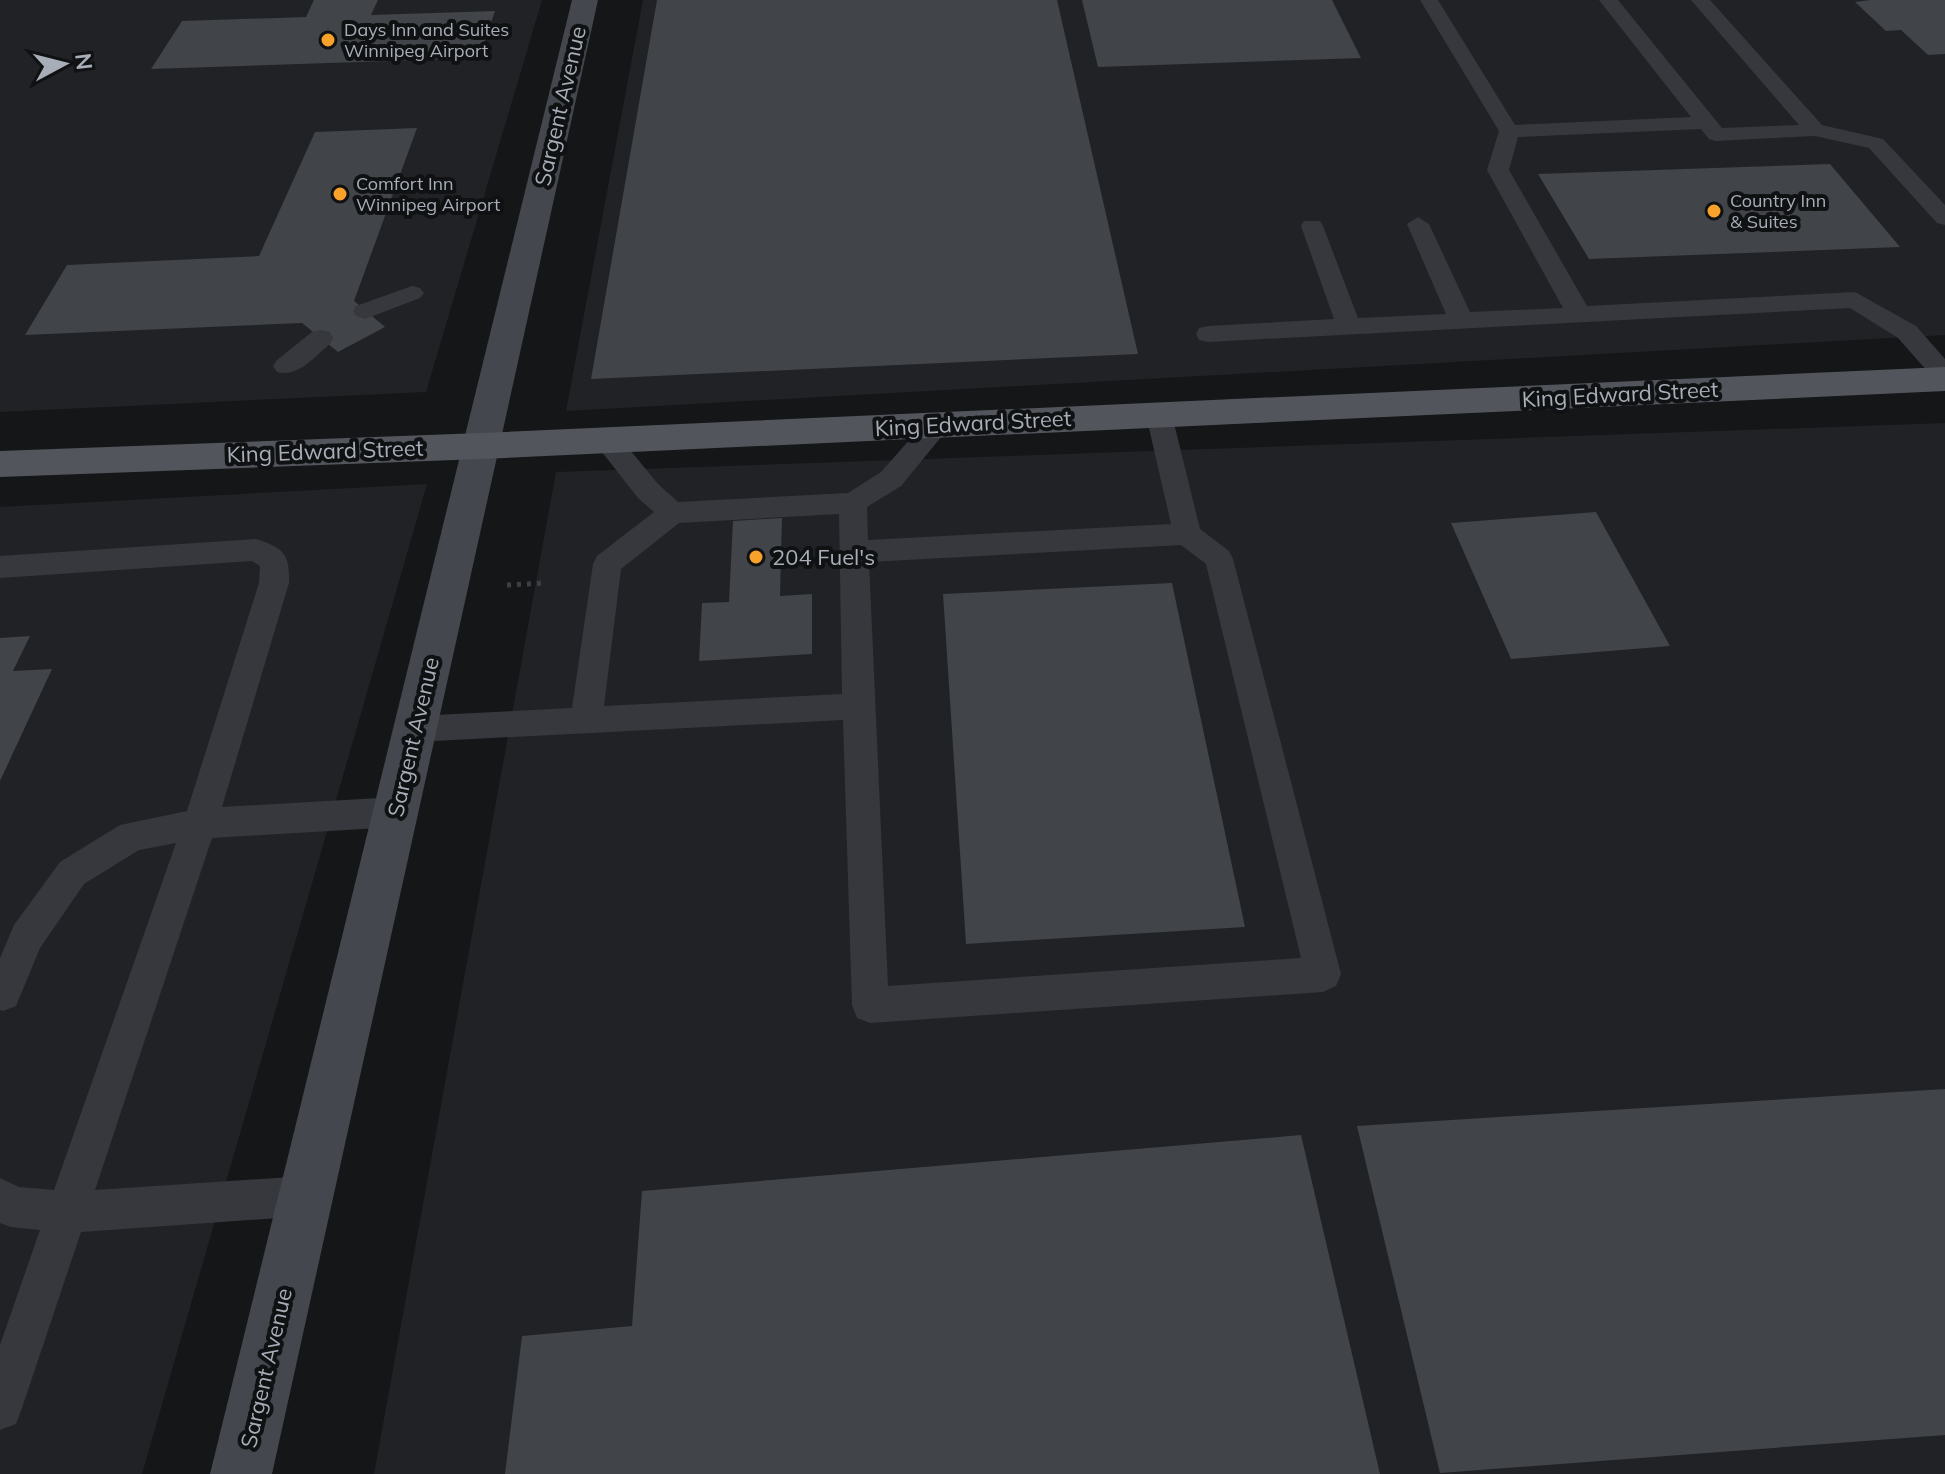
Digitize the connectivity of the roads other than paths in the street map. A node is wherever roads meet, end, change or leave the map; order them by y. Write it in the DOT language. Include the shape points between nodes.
graph roads {
  1 [pos="585,0"];
  2 [pos="1429,0"];
  3 [pos="1608,0"];
  4 [pos="1700,0"];
  5 [pos="1707,123"];
  6 [pos="1815,130"];
  7 [pos="1509,131"];
  8 [pos="1945,218"];
  9 [pos="1418,224"];
  10 [pos="1312,226"];
  11 [pos="412,293"];
  12 [pos="365,311"];
  13 [pos="1579,314"];
  14 [pos="1461,320"];
  15 [pos="1349,326"];
  16 [pos="1208,334"];
  17 [pos="321,338"];
  18 [pos="286,366"];
  19 [pos="1945,377"];
  20 [pos="1159,415"];
  21 [pos="937,425"];
  22 [pos="607,440"];
  23 [pos="481,446"];
  24 [pos="0,464"];
  25 [pos="853,503"];
  26 [pos="672,513"];
  27 [pos="1187,534"];
  28 [pos="854,552"];
  29 [pos="0,567"];
  30 [pos="858,706"];
  31 [pos="586,721"];
  32 [pos="415,729"];
  33 [pos="396,812"];
  34 [pos="200,824"];
  35 [pos="3,993"];
  36 [pos="306,1196"];
  37 [pos="0,1198"];
  38 [pos="68,1212"];
  39 [pos="0,1408"];
  40 [pos="241,1474"];
  1 -- 23 [label="street, Sargent Avenue"];
  2 -- 7 [label="lane"];
  3 -- 5 [label="lane"];
  4 -- 6 [label="lane"];
  5 -- 6 [label="lane" via="1716,135"];
  5 -- 7 [label="lane"];
  6 -- 8 [label="lane" via="1876,143"];
  7 -- 13 [label="lane" via="1498,170"];
  9 -- 14 [label="lane"];
  10 -- 15 [label="lane"];
  11 -- 12 [label="lane"];
  13 -- 14 [label="lane"];
  13 -- 19 [label="lane" via="1855,300 1907,332"];
  14 -- 15 [label="lane"];
  15 -- 16 [label="lane"];
  17 -- 18 [label="lane"];
  19 -- 20 [label="main road, King Edward Street"];
  20 -- 21 [label="main road, King Edward Street"];
  20 -- 27 [label="lane"];
  21 -- 22 [label="main road, King Edward Street"];
  21 -- 25 [label="lane" via="891,479"];
  22 -- 23 [label="main road, King Edward Street"];
  22 -- 26 [label="lane"];
  23 -- 24 [label="main road, King Edward Street"];
  23 -- 32 [label="street, Sargent Avenue"];
  25 -- 26 [label="lane"];
  25 -- 28 [label="lane"];
  26 -- 31 [label="lane" via="607,564"];
  27 -- 28 [label="lane"];
  27 -- 30 [label="lane" via="1219,559 1323,974 870,1005"];
  28 -- 30 [label="lane"];
  29 -- 34 [label="lane" via="256,550 275,561 274,583"];
  30 -- 31 [label="lane"];
  31 -- 32 [label="lane"];
  32 -- 33 [label="street, Sargent Avenue"];
  33 -- 34 [label="lane"];
  33 -- 36 [label="street, Sargent Avenue"];
  34 -- 35 [label="lane" via="132,836 72,873 27,937"];
  34 -- 38 [label="lane"];
  36 -- 38 [label="lane"];
  36 -- 40 [label="street, Sargent Avenue"];
  37 -- 38 [label="lane" via="11,1207"];
  38 -- 39 [label="lane"];
}
